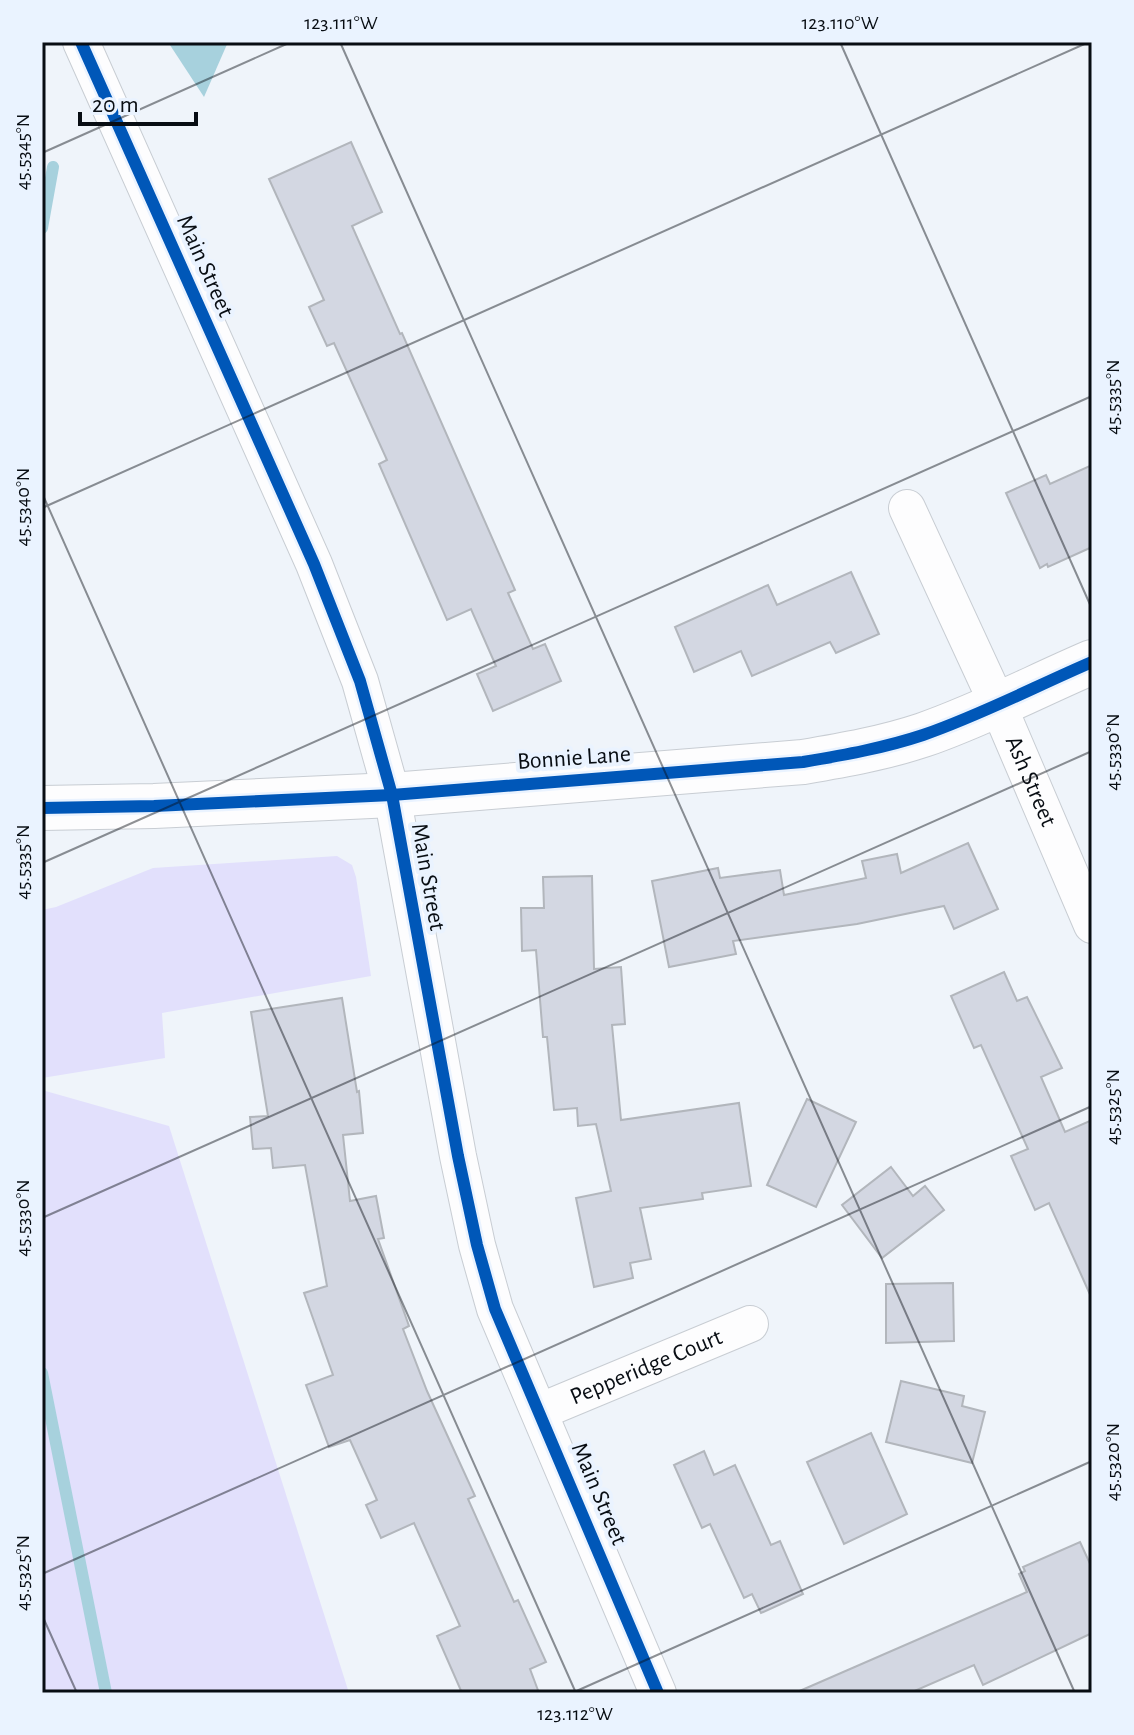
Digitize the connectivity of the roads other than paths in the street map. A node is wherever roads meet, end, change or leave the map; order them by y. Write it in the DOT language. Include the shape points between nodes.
graph roads {
  1 [pos="81,42"];
  2 [pos="907,508"];
  3 [pos="1092,662"];
  4 [pos="998,705"];
  5 [pos="392,795"];
  6 [pos="42,808"];
  7 [pos="1092,925"];
  8 [pos="750,1324"];
  9 [pos="541,1411"];
  10 [pos="658,1693"];
  1 -- 5 [label="street, Main Street" via="314,564 360,681"];
  2 -- 4 [label="street, Ash Street"];
  3 -- 4 [label="street, Bonnie Lane"];
  4 -- 5 [label="street, Bonnie Lane" via="922,735 803,762"];
  4 -- 7 [label="street, Ash Street"];
  5 -- 6 [label="street, Bonnie Lane"];
  5 -- 9 [label="street, Main Street" via="477,1245 495,1309"];
  8 -- 9 [label="street, Pepperidge Court"];
  9 -- 10 [label="street, Main Street"];
}
